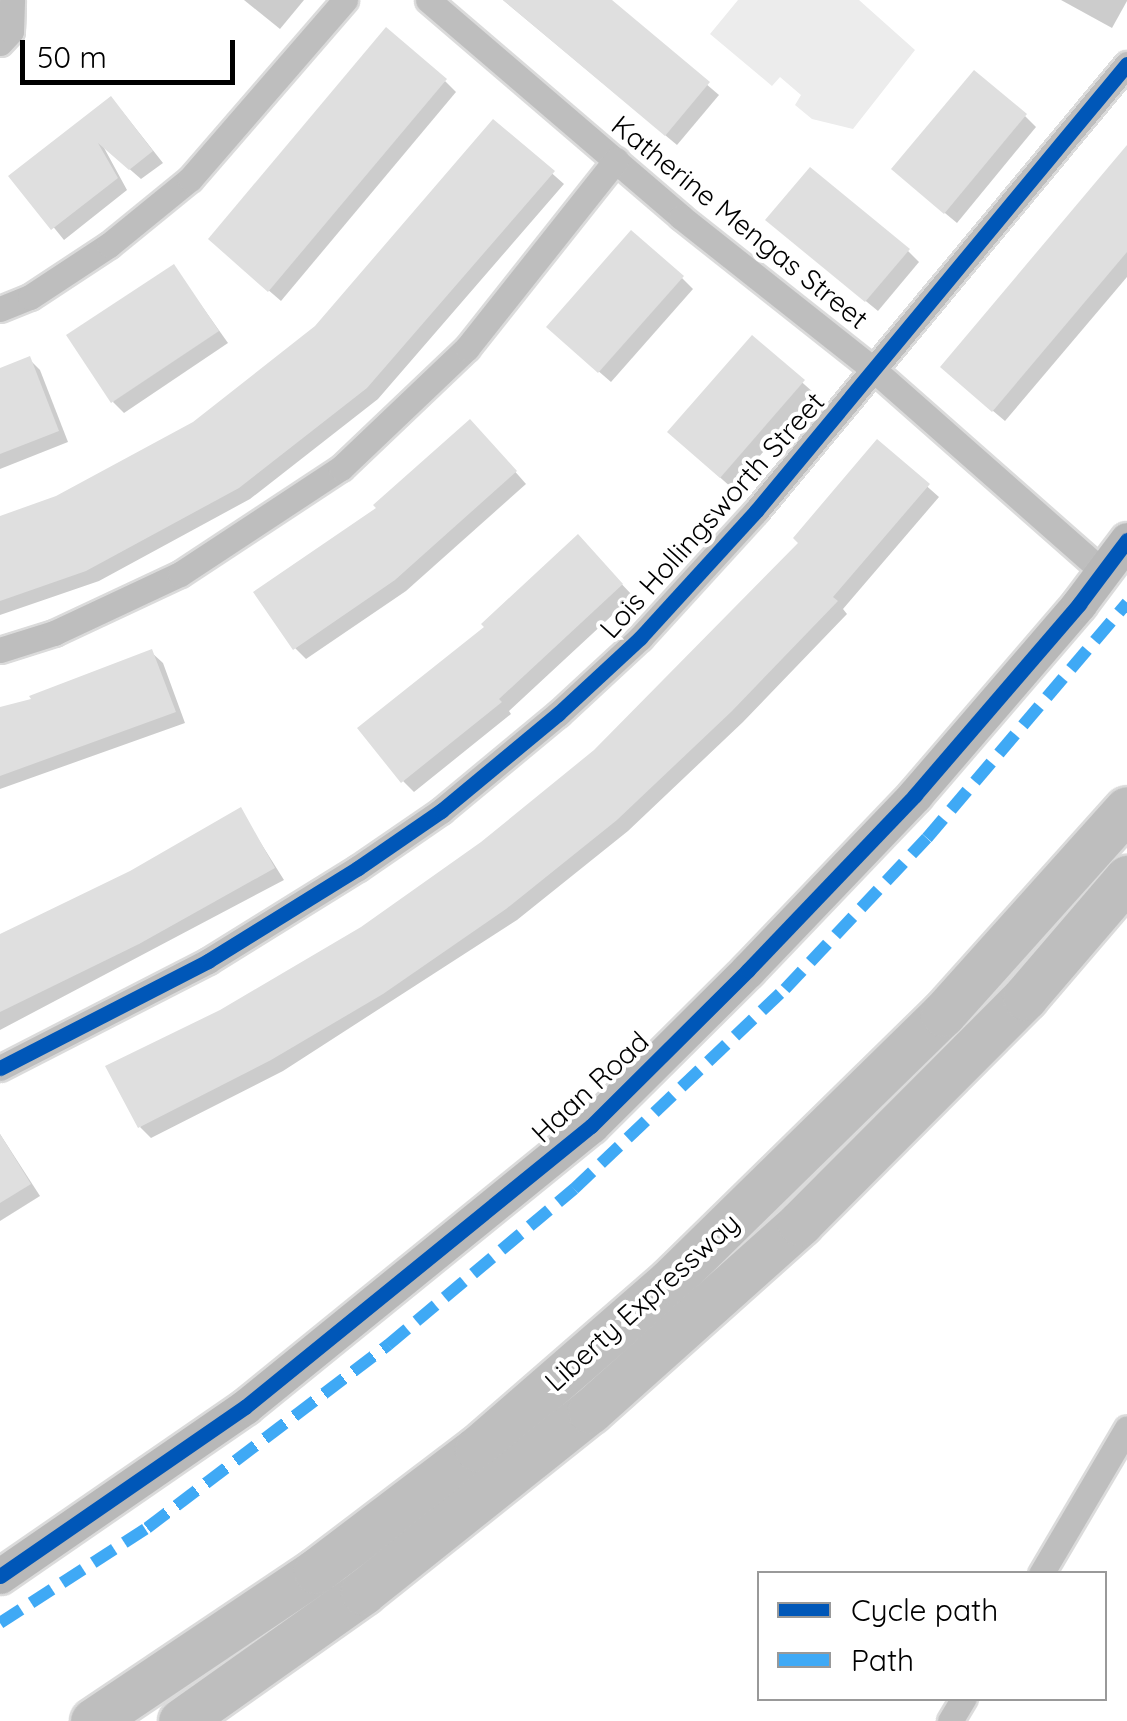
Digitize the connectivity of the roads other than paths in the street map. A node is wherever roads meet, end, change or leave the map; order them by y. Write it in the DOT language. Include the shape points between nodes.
graph roads {
  1 [pos="12,0"];
  2 [pos="346,0"];
  3 [pos="428,0"];
  4 [pos="0,43"];
  5 [pos="1127,64"];
  6 [pos="616,160"];
  7 [pos="0,309"];
  8 [pos="874,370"];
  9 [pos="1127,540"];
  10 [pos="1103,572"];
  11 [pos="0,650"];
  12 [pos="1127,809"];
  13 [pos="1127,878"];
  14 [pos="0,1068"];
  15 [pos="1127,1428"];
  16 [pos="1042,1571"];
  17 [pos="0,1576"];
  18 [pos="93,1721"];
  19 [pos="181,1721"];
  1 -- 4 [label="street" via="10,32"];
  2 -- 7 [label="street" via="190,179 109,246"];
  3 -- 6 [label="street, Katherine Mengas Street"];
  5 -- 8 [label="street, Lois Hollingsworth Street"];
  6 -- 8 [label="street, Katherine Mengas Street"];
  6 -- 11 [label="street" via="467,348 341,468 180,574 54,633"];
  8 -- 10 [label="street, Katherine Mengas Street"];
  8 -- 14 [label="street, Lois Hollingsworth Street" via="640,638 441,811 208,962"];
  9 -- 10 [label="street, Haan Road"];
  10 -- 17 [label="street, Haan Road" via="915,795 591,1126 245,1408"];
  12 -- 18 [label="highway, Liberty Expressway" via="944,1014 670,1281 477,1449 316,1570"];
  13 -- 19 [label="highway, Liberty Expressway" via="1025,997 800,1224 590,1412 363,1592"];
  15 -- 16 [label="street"];
}
